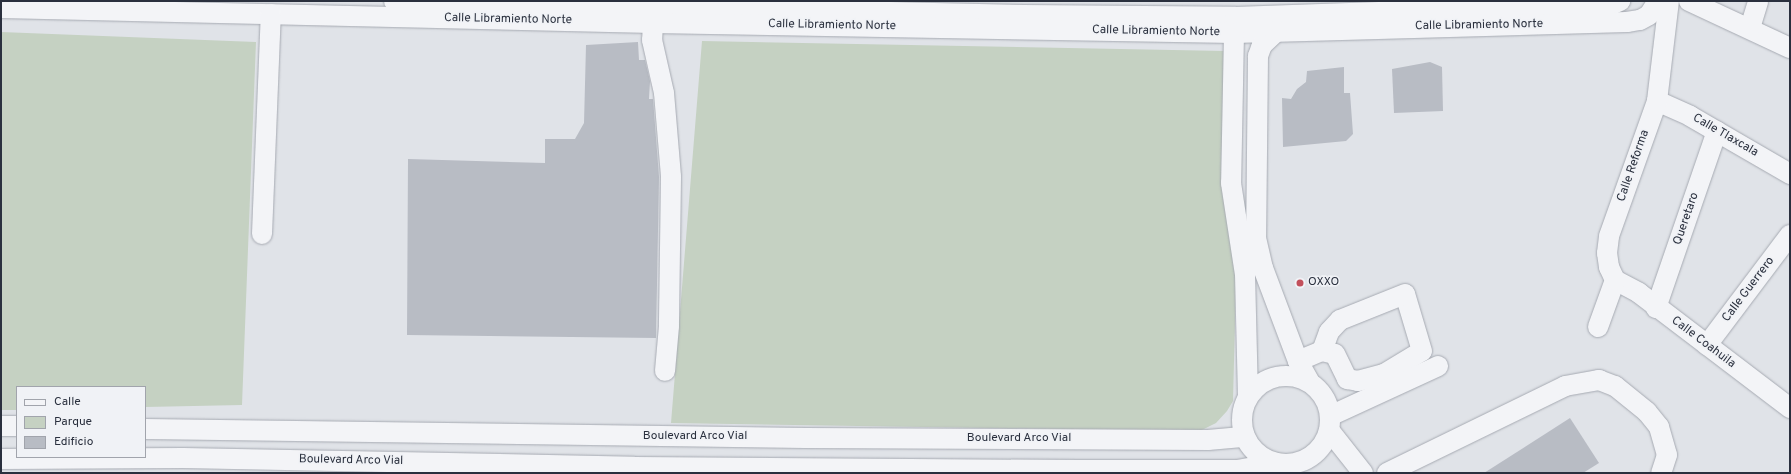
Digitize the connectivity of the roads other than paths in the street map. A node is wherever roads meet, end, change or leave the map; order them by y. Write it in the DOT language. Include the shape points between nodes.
graph roads {
  1 [pos="394,1"];
  2 [pos="1620,1"];
  3 [pos="1689,1"];
  4 [pos="1758,1"];
  5 [pos="1662,3"];
  6 [pos="1491,4"];
  7 [pos="1519,4"];
  8 [pos="1397,6"];
  9 [pos="185,7"];
  10 [pos="1,8"];
  11 [pos="316,8"];
  12 [pos="1105,8"];
  13 [pos="1159,8"];
  14 [pos="1207,8"];
  15 [pos="809,12"];
  16 [pos="271,14"];
  17 [pos="1024,15"];
  18 [pos="1235,17"];
  19 [pos="653,23"];
  20 [pos="1750,28"];
  21 [pos="1277,31"];
  22 [pos="1790,48"];
  23 [pos="1657,102"];
  24 [pos="1717,131"];
  25 [pos="1790,174"];
  26 [pos="262,234"];
  27 [pos="1790,235"];
  28 [pos="1256,238"];
  29 [pos="1615,280"];
  30 [pos="1656,308"];
  31 [pos="1598,327"];
  32 [pos="1707,346"];
  33 [pos="1322,351"];
  34 [pos="1298,361"];
  35 [pos="1438,366"];
  36 [pos="665,371"];
  37 [pos="1309,381"];
  38 [pos="1248,396"];
  39 [pos="1790,408"];
  40 [pos="1330,423"];
  41 [pos="1,426"];
  42 [pos="16,426"];
  43 [pos="146,429"];
  44 [pos="183,430"];
  45 [pos="635,436"];
  46 [pos="669,436"];
  47 [pos="1245,437"];
  48 [pos="1077,439"];
  49 [pos="1,458"];
  50 [pos="183,458"];
  51 [pos="1271,468"];
  52 [pos="1408,469"];
  53 [pos="634,470"];
  54 [pos="670,470"];
  55 [pos="1229,471"];
  56 [pos="1078,472"];
  57 [pos="1363,473"];
  58 [pos="1387,473"];
  59 [pos="1661,473"];
  1 -- 15 [label="street, Calle Libramiento Norte"];
  2 -- 7 [label="street, Calle Libramiento Norte" via="1613,4"];
  3 -- 20 [label="street"];
  4 -- 20 [label="street"];
  5 -- 21 [label="street, Calle Libramiento Norte" via="1650,15 1627,22"];
  5 -- 23 [label="street, Calle Reforma"];
  6 -- 7 [label="street, Calle Libramiento Norte"];
  6 -- 8 [label="street, Calle Libramiento Norte"];
  8 -- 18 [label="street, Calle Libramiento Norte"];
  9 -- 10 [label="street, Calle Libramiento Norte"];
  9 -- 16 [label="street, Calle Libramiento Norte"];
  11 -- 16 [label="street, Calle Libramiento Norte"];
  11 -- 19 [label="street, Calle Libramiento Norte"];
  12 -- 13 [label="street, Calle Libramiento Norte"];
  12 -- 17 [label="street, Calle Libramiento Norte"];
  13 -- 14 [label="street, Calle Libramiento Norte"];
  14 -- 18 [label="street, Calle Libramiento Norte"];
  15 -- 17 [label="street, Calle Libramiento Norte"];
  15 -- 19 [label="street, Calle Libramiento Norte"];
  16 -- 26 [label="street"];
  17 -- 18 [label="street, Calle Libramiento Norte"];
  18 -- 21 [label="street, Calle Libramiento Norte"];
  18 -- 28 [label="street" via="1240,198"];
  18 -- 38 [label="street" via="1231,183 1245,274"];
  19 -- 36 [label="street" via="652,40 664,93 671,177 669,326"];
  20 -- 22 [label="street"];
  21 -- 28 [label="street" via="1262,45 1258,56"];
  23 -- 24 [label="street, Calle Tlaxcala"];
  23 -- 29 [label="street, Calle Reforma" via="1609,236 1609,268"];
  24 -- 25 [label="street, Calle Tlaxcala"];
  24 -- 30 [label="street, Queretaro"];
  27 -- 32 [label="street, Calle Guerrero"];
  28 -- 34 [label="street" via="1263,268"];
  29 -- 30 [label="street, Calle Coahuila"];
  29 -- 31 [label="street"];
  30 -- 32 [label="street, Calle Coahuila"];
  32 -- 39 [label="street, Calle Coahuila"];
  33 -- 33 [label="street" via="1335,354 1347,379 1358,381 1384,374 1422,351 1405,294 1340,320 1329,332"];
  33 -- 34 [label="street"];
  34 -- 37 [label="street"];
  35 -- 40 [label="street"];
  37 -- 38 [label="street" via="1296,376 1282,375 1269,378"];
  37 -- 40 [label="street" via="1320,390 1327,402"];
  38 -- 47 [label="street" via="1242,410"];
  40 -- 51 [label="street" via="1324,443 1309,457"];
  40 -- 57 [label="street"];
  41 -- 42 [label="street"];
  43 -- 44 [label="street, Boulevard Arco Vial"];
  44 -- 45 [label="street, Boulevard Arco Vial"];
  44 -- 50 [label="street"];
  45 -- 46 [label="street, Boulevard Arco Vial"];
  45 -- 53 [label="street"];
  46 -- 48 [label="street, Boulevard Arco Vial"];
  46 -- 54 [label="street"];
  47 -- 48 [label="street, Boulevard Arco Vial" via="1208,440"];
  47 -- 51 [label="street" via="1252,449"];
  48 -- 56 [label="street"];
  49 -- 50 [label="street, Boulevard Arco Vial"];
  50 -- 53 [label="street, Boulevard Arco Vial"];
  51 -- 55 [label="street, Boulevard Arco Vial"];
  52 -- 58 [label="street"];
  52 -- 59 [label="street" via="1565,386 1599,380 1615,386 1647,412 1659,427 1667,455"];
  53 -- 54 [label="street, Boulevard Arco Vial"];
  54 -- 56 [label="street, Boulevard Arco Vial"];
  55 -- 56 [label="street, Boulevard Arco Vial"];
}
